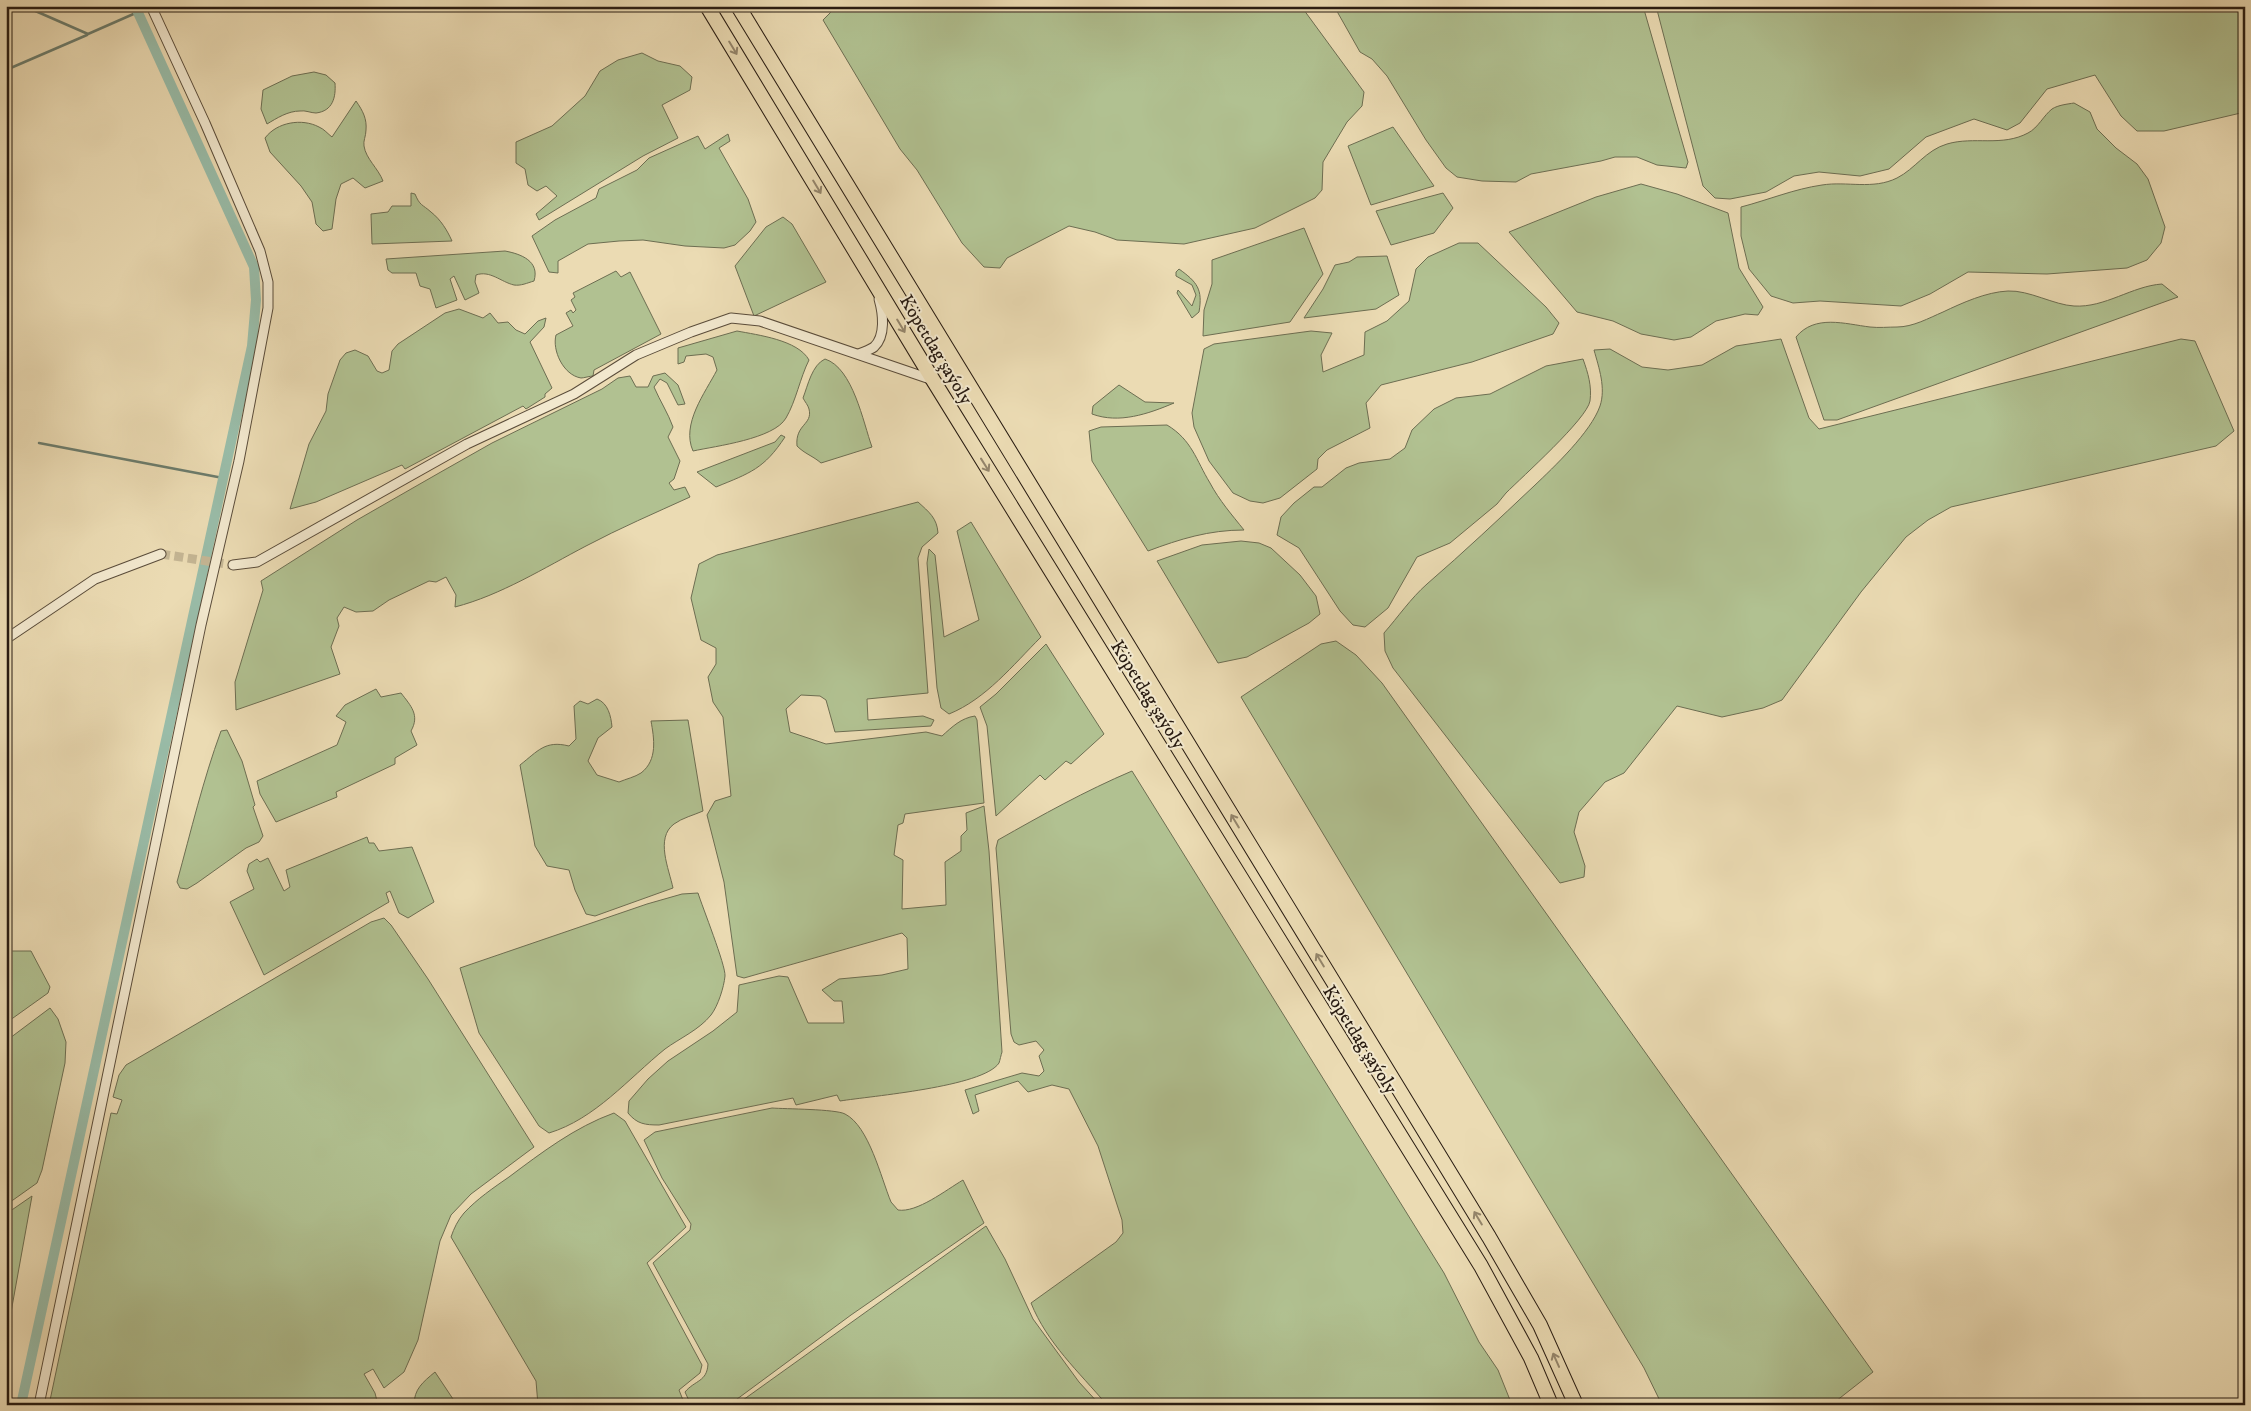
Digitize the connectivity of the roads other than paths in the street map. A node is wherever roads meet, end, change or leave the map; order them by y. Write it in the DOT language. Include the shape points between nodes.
graph roads {
  1 [pos="151,6"];
  2 [pos="707,6"];
  3 [pos="738,6"];
  4 [pos="873,280"];
  5 [pos="859,354"];
  6 [pos="933,380"];
  7 [pos="161,554"];
  8 [pos="233,565"];
  9 [pos="6,639"];
  10 [pos="39,1405"];
  11 [pos="1552,1405"];
  12 [pos="1576,1405"];
  1 -- 10 [label="street" via="260,251 268,282 268,308"];
  2 -- 4 [label="main road, Köpetdag şaýoly, one-way"];
  12 -- 3 [label="main road, Köpetdag şaýoly, one-way" via="1540,1325 1489,1237"];
  4 -- 5 [label="street" via="882,309 880,338 874,347"];
  4 -- 6 [label="main road, Köpetdag şaýoly, one-way"];
  5 -- 6 [label="street"];
  5 -- 8 [label="street" via="760,321 731,318 636,355 574,394 467,444 257,562"];
  6 -- 11 [label="main road, Köpetdag şaýoly, one-way" via="1481,1266 1531,1358"];
  7 -- 9 [label="street" via="95,579"];
}
